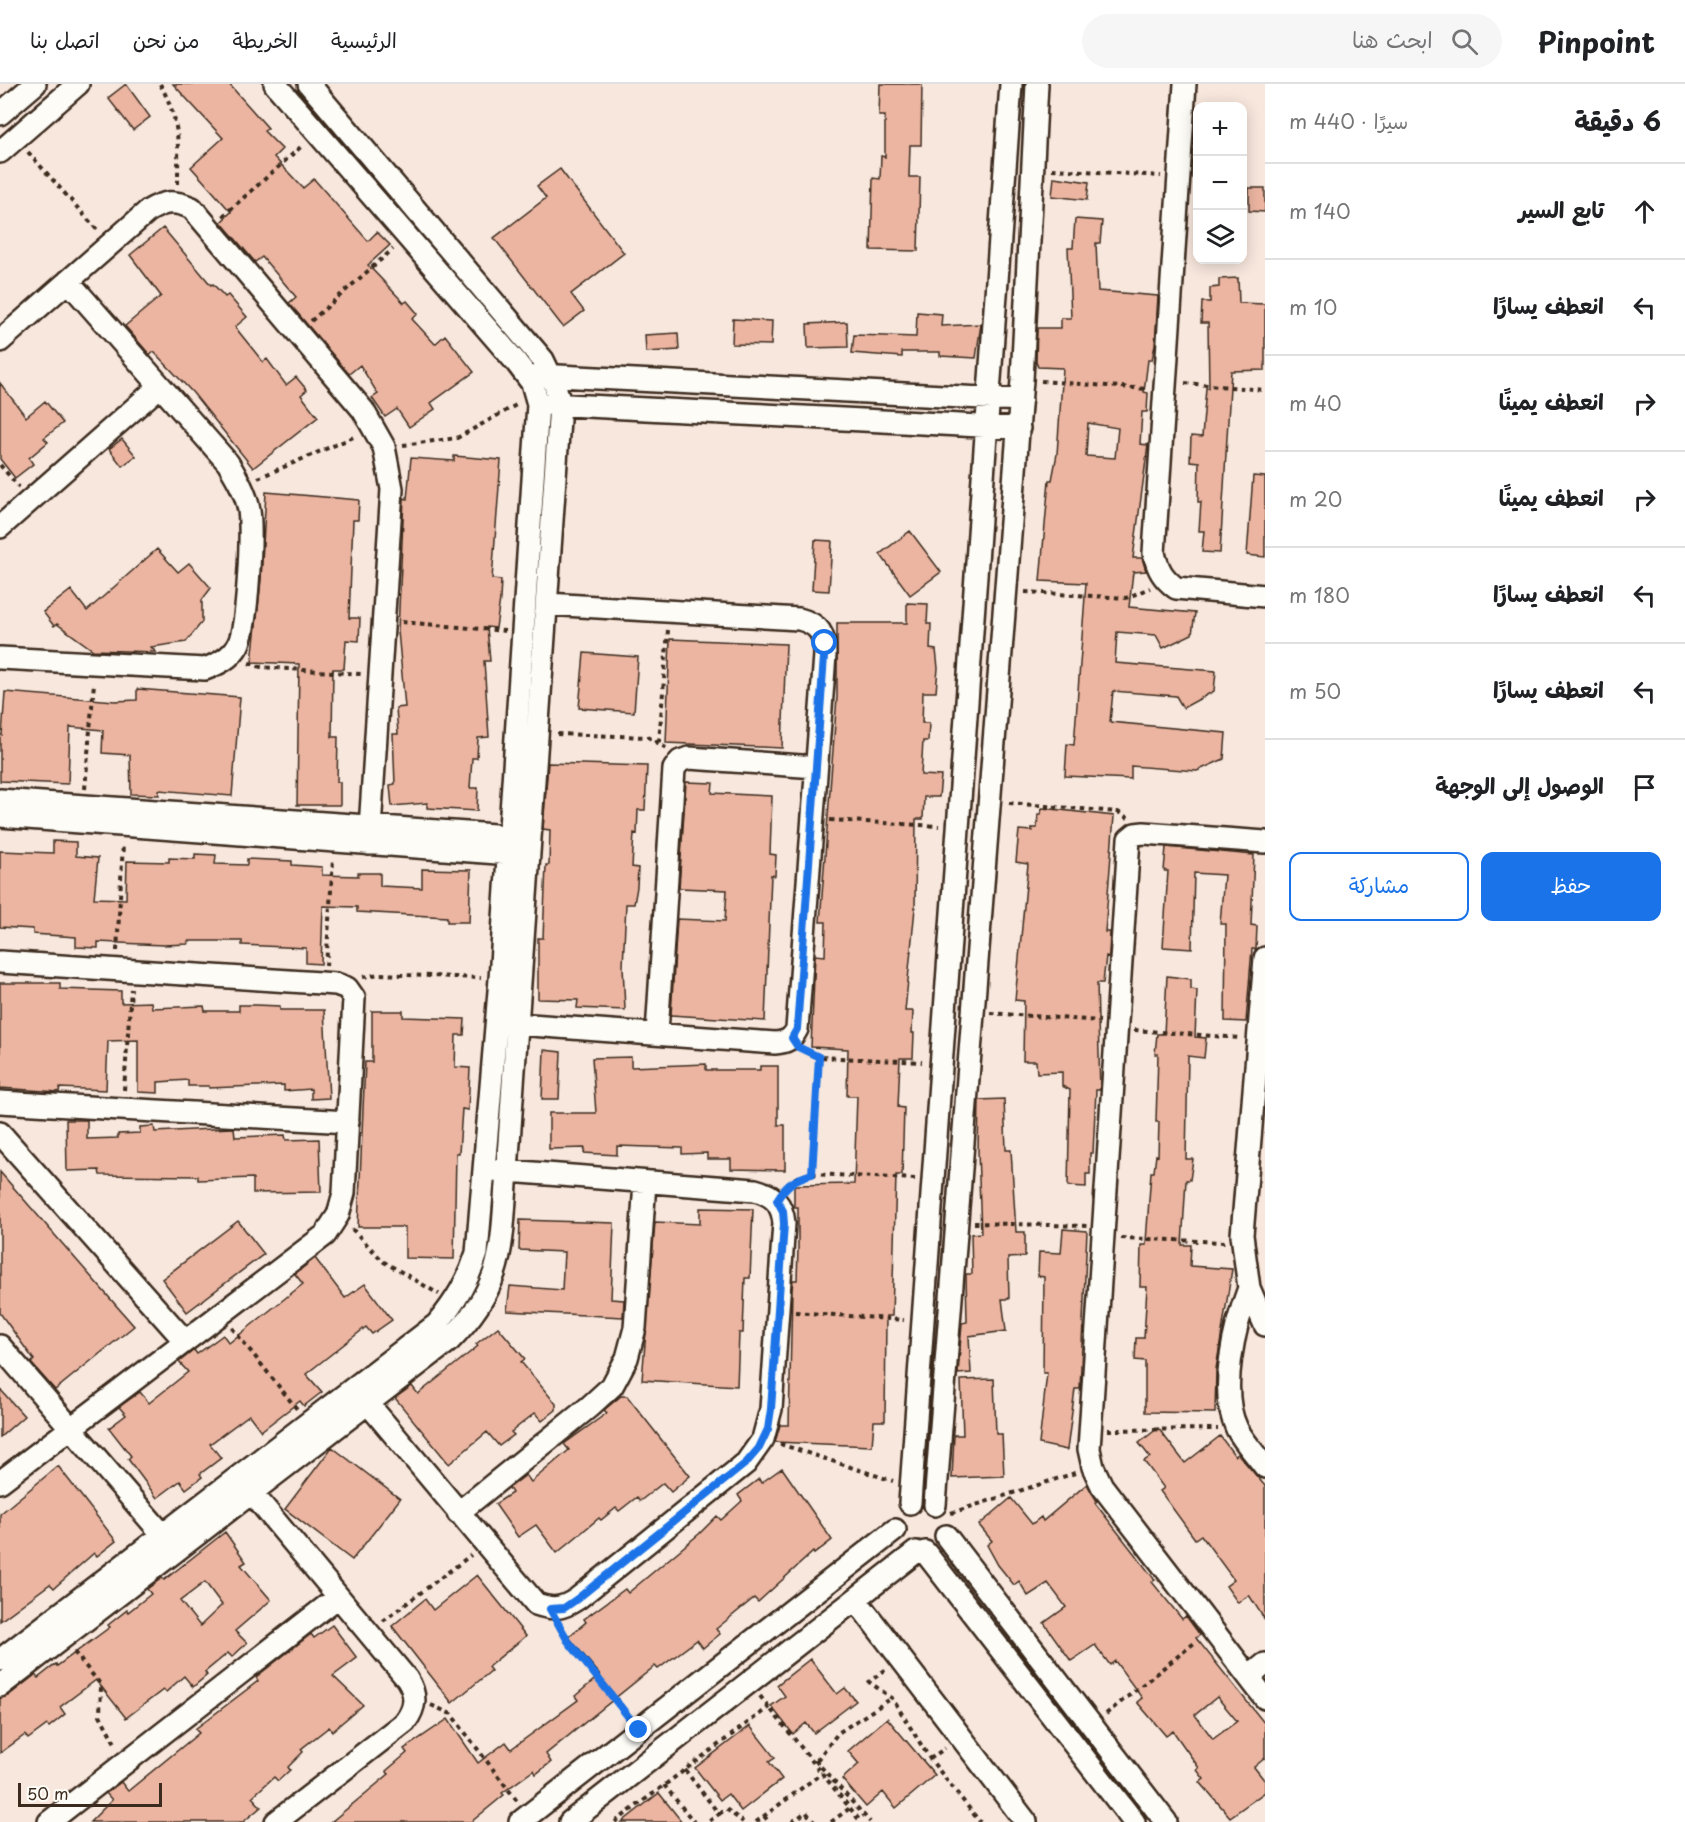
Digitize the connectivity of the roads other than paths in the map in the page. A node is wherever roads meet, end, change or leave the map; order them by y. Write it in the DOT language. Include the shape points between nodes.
graph roads {
  1 [pos="34,84"];
  2 [pos="78,84"];
  3 [pos="275,84"];
  4 [pos="309,84"];
  5 [pos="1011,84"];
  6 [pos="1037,84"];
  7 [pos="1185,84"];
  8 [pos="1010,106"];
  9 [pos="1036,106"];
  10 [pos="0,114"];
  11 [pos="8,145"];
  12 [pos="68,281"];
  13 [pos="0,340"];
  14 [pos="525,374"];
  15 [pos="552,376"];
  16 [pos="160,386"];
  17 [pos="1022,390"];
  18 [pos="537,398"];
  19 [pos="989,399"];
  20 [pos="560,405"];
  21 [pos="987,426"];
  22 [pos="1019,428"];
  23 [pos="0,527"];
  24 [pos="1265,596"];
  25 [pos="548,604"];
  26 [pos="973,623"];
  27 [pos="1004,624"];
  28 [pos="0,658"];
  29 [pos="816,767"];
  30 [pos="0,800"];
  31 [pos="0,816"];
  32 [pos="369,835"];
  33 [pos="1265,842"];
  34 [pos="520,846"];
  35 [pos="1265,958"];
  36 [pos="0,962"];
  37 [pos="517,1023"];
  38 [pos="657,1033"];
  39 [pos="0,1102"];
  40 [pos="348,1122"];
  41 [pos="0,1133"];
  42 [pos="936,1144"];
  43 [pos="964,1146"];
  44 [pos="485,1169"];
  45 [pos="507,1171"];
  46 [pos="645,1182"];
  47 [pos="1249,1288"];
  48 [pos="952,1305"];
  49 [pos="923,1312"];
  50 [pos="1265,1325"];
  51 [pos="185,1341"];
  52 [pos="0,1346"];
  53 [pos="361,1396"];
  54 [pos="71,1428"];
  55 [pos="1265,1467"];
  56 [pos="0,1482"];
  57 [pos="252,1493"];
  58 [pos="910,1495"];
  59 [pos="940,1510"];
  60 [pos="458,1513"];
  61 [pos="895,1530"];
  62 [pos="164,1535"];
  63 [pos="946,1536"];
  64 [pos="921,1552"];
  65 [pos="338,1597"];
  66 [pos="856,1600"];
  67 [pos="0,1660"];
  68 [pos="1257,1670"];
  69 [pos="0,1686"];
  70 [pos="1265,1698"];
  71 [pos="617,1747"];
  72 [pos="635,1771"];
  73 [pos="587,1815"];
  74 [pos="524,1819"];
  75 [pos="49,1822"];
  76 [pos="276,1822"];
  77 [pos="570,1822"];
  78 [pos="1026,1822"];
  79 [pos="1134,1822"];
  80 [pos="1166,1822"];
  1 -- 10 [label="street"];
  2 -- 11 [label="street"];
  3 -- 14 [label="street"];
  4 -- 15 [label="street" via="543,360"];
  5 -- 8 [label="street"];
  6 -- 9 [label="street"];
  7 -- 24 [label="street" via="1154,554 1157,568 1176,588"];
  8 -- 9 [label="street"];
  8 -- 19 [label="street"];
  9 -- 17 [label="street"];
  12 -- 13 [label="street"];
  12 -- 16 [label="street"];
  12 -- 32 [label="street" via="162,202 177,201 192,208 380,437 392,489"];
  14 -- 15 [label="street"];
  14 -- 18 [label="street"];
  15 -- 19 [label="street"];
  15 -- 20 [label="street"];
  16 -- 23 [label="street"];
  16 -- 28 [label="street" via="228,463 249,510 244,625 238,645 224,661 205,669"];
  17 -- 19 [label="street"];
  17 -- 22 [label="street"];
  18 -- 20 [label="street"];
  18 -- 34 [label="street" via="524,633"];
  19 -- 21 [label="street"];
  20 -- 21 [label="street"];
  20 -- 25 [label="street"];
  21 -- 22 [label="street"];
  21 -- 26 [label="street"];
  22 -- 27 [label="street"];
  25 -- 29 [label="street" via="811,622 821,631 825,643"];
  25 -- 34 [label="street" via="538,733"];
  26 -- 27 [label="street"];
  26 -- 42 [label="street"];
  27 -- 43 [label="street"];
  29 -- 38 [label="street" via="797,1029 792,1038 775,1043"];
  29 -- 38 [label="street" via="689,758 680,761 672,779"];
  30 -- 32 [label="street"];
  31 -- 32 [label="street" via="335,841"];
  32 -- 34 [label="street"];
  33 -- 68 [label="street" via="1143,833 1129,839 1089,1430 1093,1467 1102,1486 1213,1628"];
  34 -- 37 [label="street"];
  34 -- 44 [label="street" via="500,978"];
  35 -- 47 [label="street" via="1242,1242"];
  36 -- 40 [label="street" via="324,983 348,988 354,998"];
  37 -- 38 [label="street"];
  37 -- 45 [label="street"];
  39 -- 40 [label="street"];
  40 -- 51 [label="street" via="344,1193 338,1215 325,1235"];
  41 -- 51 [label="street"];
  42 -- 43 [label="street"];
  42 -- 49 [label="street"];
  43 -- 48 [label="street"];
  44 -- 45 [label="street"];
  44 -- 53 [label="street" via="477,1253 469,1279 437,1324"];
  45 -- 46 [label="street"];
  45 -- 53 [label="street" via="498,1267 487,1295 449,1341"];
  46 -- 60 [label="street" via="635,1328 612,1386"];
  46 -- 60 [label="street" via="755,1190 777,1200 783,1211 771,1409 763,1439 746,1463 721,1485 564,1608 536,1604"];
  47 -- 50 [label="street"];
  47 -- 55 [label="street" via="1238,1316 1230,1386 1237,1429"];
  48 -- 49 [label="street"];
  48 -- 59 [label="street"];
  49 -- 58 [label="street"];
  51 -- 54 [label="street"];
  52 -- 54 [label="street"];
  53 -- 57 [label="street"];
  53 -- 60 [label="street"];
  53 -- 62 [label="street" via="308,1424"];
  54 -- 56 [label="street"];
  54 -- 62 [label="street"];
  57 -- 65 [label="street"];
  57 -- 69 [label="street"];
  58 -- 59 [label="street"];
  58 -- 61 [label="street" via="898,1515"];
  59 -- 63 [label="street" via="947,1522"];
  61 -- 64 [label="street" via="902,1545"];
  61 -- 71 [label="street"];
  62 -- 67 [label="street"];
  63 -- 64 [label="street" via="941,1544"];
  63 -- 80 [label="street"];
  64 -- 66 [label="street"];
  64 -- 79 [label="street"];
  65 -- 75 [label="street"];
  65 -- 76 [label="street" via="413,1689 412,1713"];
  66 -- 72 [label="street"];
  66 -- 78 [label="street"];
  68 -- 70 [label="street"];
  71 -- 72 [label="street"];
  71 -- 74 [label="street"];
  72 -- 73 [label="street"];
  73 -- 77 [label="street"];
}
